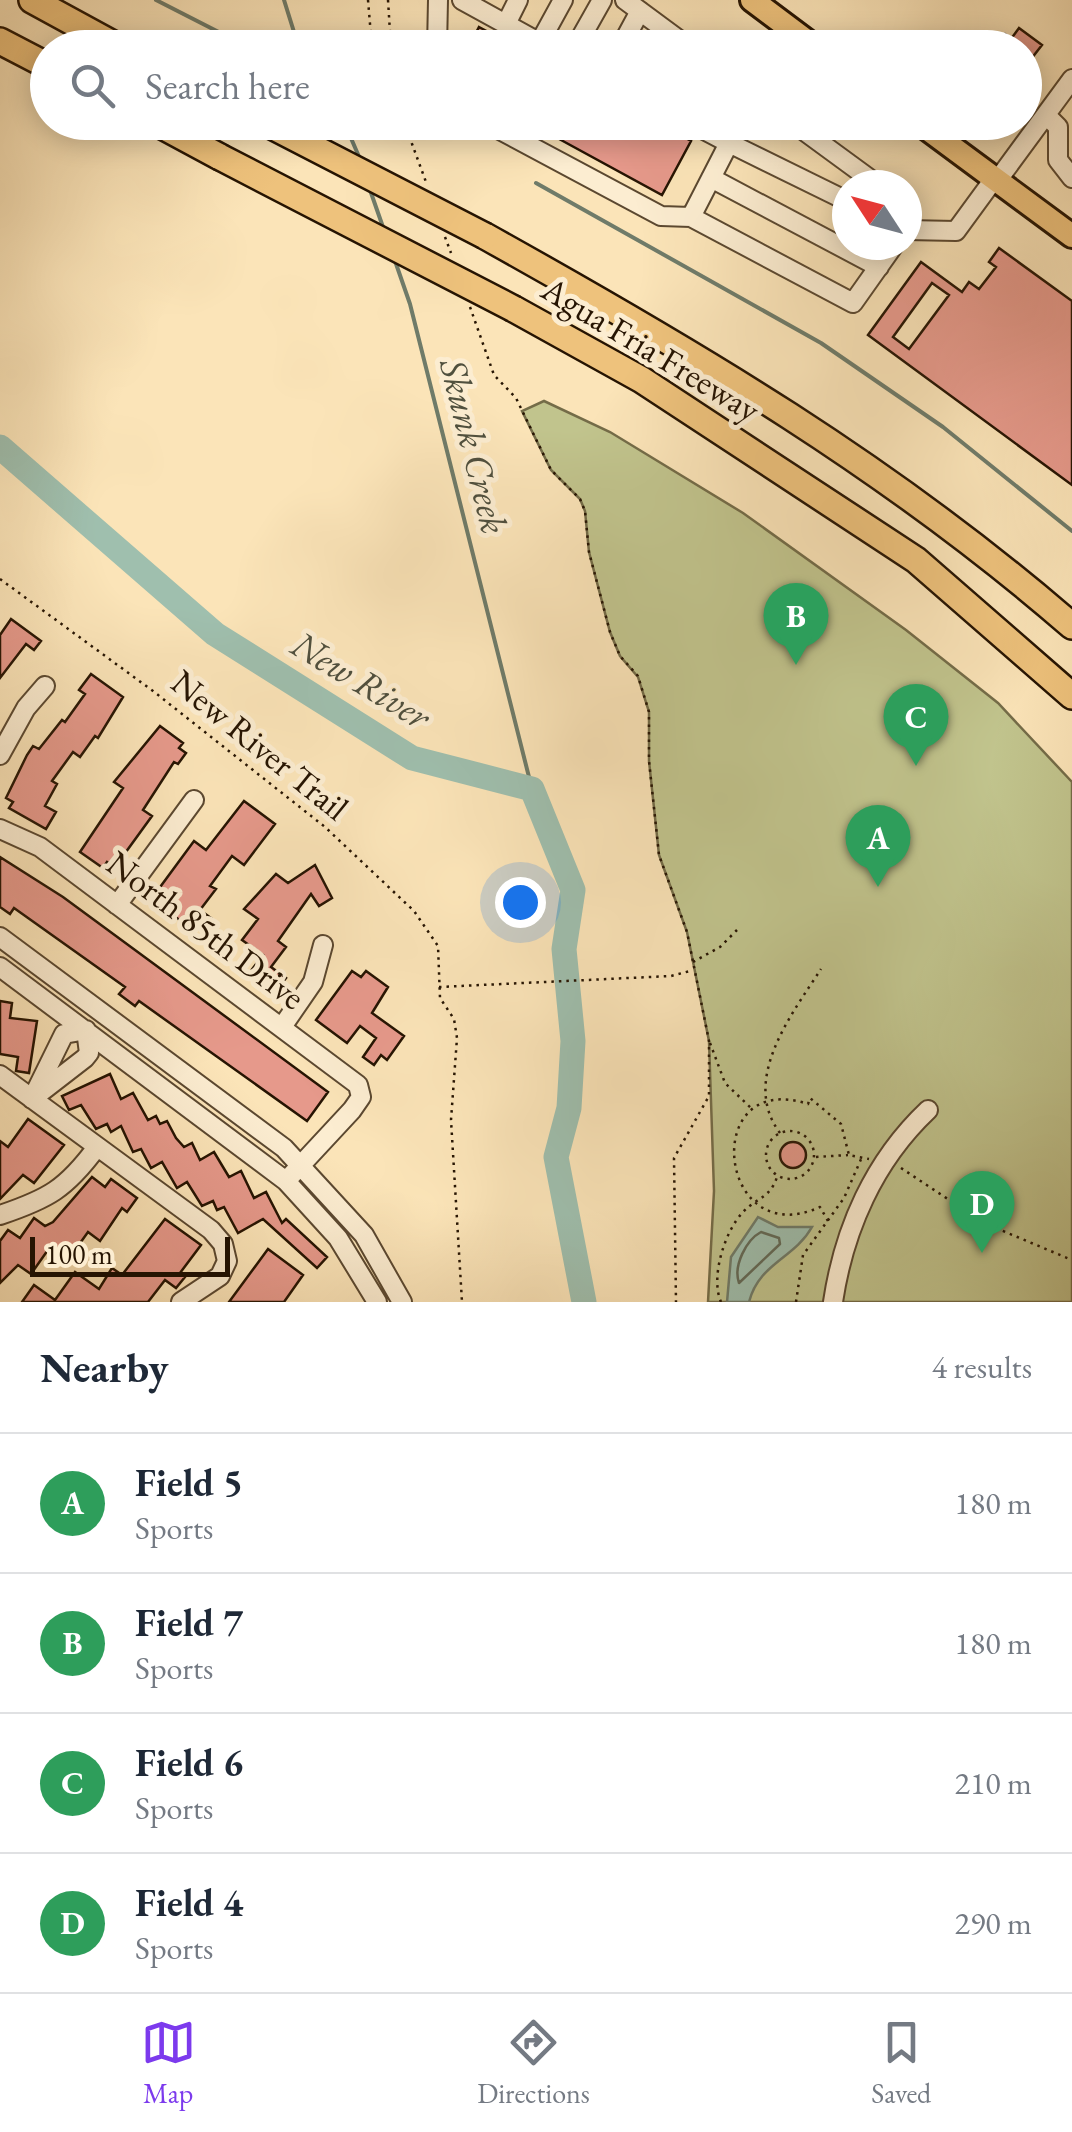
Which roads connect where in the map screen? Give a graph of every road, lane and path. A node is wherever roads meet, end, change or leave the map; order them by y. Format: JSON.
{"nodes":[{"id":1,"x":32,"y":0,"type":"edge"},
{"id":2,"x":368,"y":0,"type":"edge"},
{"id":3,"x":388,"y":0,"type":"edge"},
{"id":4,"x":438,"y":0,"type":"edge"},
{"id":5,"x":518,"y":0,"type":"edge"},
{"id":6,"x":562,"y":0,"type":"edge"},
{"id":7,"x":602,"y":0,"type":"edge"},
{"id":8,"x":752,"y":0,"type":"edge"},
{"id":9,"x":470,"y":2,"type":"edge"},
{"id":10,"x":632,"y":5,"type":"edge"},
{"id":11,"x":506,"y":24,"type":"junction"},
{"id":12,"x":87,"y":30,"type":"edge"},
{"id":13,"x":370,"y":30,"type":"edge"},
{"id":14,"x":389,"y":30,"type":"edge"},
{"id":15,"x":437,"y":30,"type":"edge"},
{"id":16,"x":517,"y":30,"type":"edge"},
{"id":17,"x":551,"y":30,"type":"edge"},
{"id":18,"x":585,"y":30,"type":"edge"},
{"id":19,"x":625,"y":30,"type":"edge"},
{"id":20,"x":657,"y":30,"type":"edge"},
{"id":21,"x":792,"y":30,"type":"edge"},
{"id":22,"x":0,"y":41,"type":"edge"},
{"id":23,"x":30,"y":57,"type":"edge"},
{"id":24,"x":1072,"y":78,"type":"edge"},
{"id":25,"x":1046,"y":115,"type":"junction"},
{"id":26,"x":1042,"y":120,"type":"edge"},
{"id":27,"x":188,"y":140,"type":"edge"},
{"id":28,"x":299,"y":140,"type":"edge"},
{"id":29,"x":410,"y":140,"type":"edge"},
{"id":30,"x":519,"y":140,"type":"edge"},
{"id":31,"x":722,"y":140,"type":"edge"},
{"id":32,"x":817,"y":140,"type":"edge"},
{"id":33,"x":942,"y":140,"type":"edge"},
{"id":34,"x":1027,"y":140,"type":"edge"},
{"id":35,"x":728,"y":143,"type":"junction"},
{"id":36,"x":417,"y":158,"type":"dead end"},
{"id":37,"x":858,"y":170,"type":"edge"},
{"id":38,"x":711,"y":178,"type":"junction"},
{"id":39,"x":1072,"y":178,"type":"edge"},
{"id":40,"x":996,"y":180,"type":"junction"},
{"id":41,"x":832,"y":194,"type":"edge"},
{"id":42,"x":691,"y":217,"type":"junction"},
{"id":43,"x":922,"y":230,"type":"edge"},
{"id":44,"x":1072,"y":236,"type":"edge"},
{"id":45,"x":884,"y":260,"type":"edge"},
{"id":46,"x":879,"y":267,"type":"junction"},
{"id":47,"x":474,"y":317,"type":"dead end"},
{"id":48,"x":0,"y":579,"type":"edge"},
{"id":49,"x":1072,"y":626,"type":"edge"},
{"id":50,"x":45,"y":686,"type":"dead end"},
{"id":51,"x":1072,"y":696,"type":"edge"},
{"id":52,"x":0,"y":756,"type":"edge"},
{"id":53,"x":194,"y":800,"type":"dead end"},
{"id":54,"x":0,"y":828,"type":"edge"},
{"id":55,"x":116,"y":905,"type":"junction"},
{"id":56,"x":737,"y":930,"type":"dead end"},
{"id":57,"x":0,"y":938,"type":"edge"},
{"id":58,"x":323,"y":945,"type":"dead end"},
{"id":59,"x":692,"y":962,"type":"junction"},
{"id":60,"x":0,"y":967,"type":"edge"},
{"id":61,"x":821,"y":969,"type":"dead end"},
{"id":62,"x":692,"y":971,"type":"junction"},
{"id":63,"x":438,"y":987,"type":"junction"},
{"id":64,"x":100,"y":1010,"type":"junction"},
{"id":65,"x":282,"y":1028,"type":"junction"},
{"id":66,"x":86,"y":1030,"type":"junction"},
{"id":67,"x":709,"y":1041,"type":"junction"},
{"id":68,"x":48,"y":1059,"type":"junction"},
{"id":69,"x":0,"y":1075,"type":"edge"},
{"id":70,"x":68,"y":1076,"type":"junction"},
{"id":71,"x":32,"y":1099,"type":"junction"},
{"id":72,"x":928,"y":1110,"type":"dead end"},
{"id":73,"x":754,"y":1111,"type":"dead end"},
{"id":74,"x":780,"y":1132,"type":"junction"},
{"id":75,"x":96,"y":1148,"type":"junction"},
{"id":76,"x":849,"y":1155,"type":"dead end"},
{"id":77,"x":814,"y":1157,"type":"junction"},
{"id":78,"x":862,"y":1158,"type":"dead end"},
{"id":79,"x":302,"y":1164,"type":"junction"},
{"id":80,"x":777,"y":1175,"type":"junction"},
{"id":81,"x":286,"y":1181,"type":"junction"},
{"id":82,"x":820,"y":1207,"type":"dead end"},
{"id":83,"x":0,"y":1215,"type":"edge"},
{"id":84,"x":828,"y":1220,"type":"junction"},
{"id":85,"x":182,"y":1302,"type":"edge"},
{"id":86,"x":377,"y":1302,"type":"edge"},
{"id":87,"x":402,"y":1302,"type":"edge"},
{"id":88,"x":462,"y":1302,"type":"edge"},
{"id":89,"x":676,"y":1302,"type":"edge"},
{"id":90,"x":721,"y":1302,"type":"edge"},
{"id":91,"x":796,"y":1302,"type":"edge"},
{"id":92,"x":832,"y":1302,"type":"edge"}],
"edges":[{"from":1,"to":12,"type":"highway"},
{"from":2,"to":13,"type":"path"},
{"from":3,"to":14,"type":"path"},
{"from":4,"to":15,"type":"street"},
{"from":5,"to":11,"type":"street"},
{"from":6,"to":17,"type":"street"},
{"from":7,"to":18,"type":"street"},
{"from":8,"to":21,"type":"main road"},
{"from":9,"to":11,"type":"street"},
{"from":10,"to":19,"type":"street"},
{"from":10,"to":20,"type":"street"},
{"from":11,"to":16,"type":"street"},
{"from":22,"to":23,"type":"highway"},
{"from":24,"to":25,"type":"street"},
{"from":25,"to":26,"type":"street"},
{"from":25,"to":39,"type":"street"},
{"from":27,"to":51,"type":"highway","name":"Agua Fria Freeway","bridge":true},
{"from":28,"to":49,"type":"highway","name":"Agua Fria Freeway","bridge":true},
{"from":29,"to":36,"type":"path"},
{"from":30,"to":42,"type":"street"},
{"from":31,"to":35,"type":"street"},
{"from":32,"to":37,"type":"street"},
{"from":33,"to":40,"type":"main road"},
{"from":34,"to":40,"type":"street"},
{"from":35,"to":38,"type":"street"},
{"from":35,"to":41,"type":"street"},
{"from":38,"to":42,"type":"street"},
{"from":38,"to":46,"type":"street"},
{"from":40,"to":43,"type":"street"},
{"from":40,"to":44,"type":"main road"},
{"from":42,"to":46,"type":"street"},
{"from":45,"to":46,"type":"street"},
{"from":47,"to":59,"type":"path"},
{"from":48,"to":63,"type":"path","name":"New River Trail"},
{"from":50,"to":52,"type":"street"},
{"from":53,"to":55,"type":"street"},
{"from":54,"to":55,"type":"street","name":"North 85th Drive"},
{"from":55,"to":65,"type":"street","name":"North 85th Drive"},
{"from":56,"to":59,"type":"path"},
{"from":57,"to":64,"type":"street"},
{"from":58,"to":65,"type":"street"},
{"from":59,"to":62,"type":"path"},
{"from":60,"to":66,"type":"street"},
{"from":61,"to":74,"type":"path"},
{"from":62,"to":63,"type":"path"},
{"from":62,"to":67,"type":"path"},
{"from":63,"to":88,"type":"path","name":"New River Trail"},
{"from":64,"to":66,"type":"street"},
{"from":64,"to":79,"type":"street"},
{"from":65,"to":79,"type":"street","name":"North 85th Drive"},
{"from":66,"to":68,"type":"street"},
{"from":66,"to":70,"type":"street"},
{"from":66,"to":81,"type":"street"},
{"from":67,"to":73,"type":"path"},
{"from":67,"to":89,"type":"path"},
{"from":68,"to":70,"type":"street"},
{"from":68,"to":71,"type":"street"},
{"from":69,"to":71,"type":"street"},
{"from":70,"to":71,"type":"street"},
{"from":71,"to":75,"type":"street"},
{"from":72,"to":92,"type":"street"},
{"from":74,"to":77,"type":"path"},
{"from":74,"to":80,"type":"path"},
{"from":75,"to":83,"type":"street"},
{"from":75,"to":85,"type":"street"},
{"from":76,"to":77,"type":"path"},
{"from":77,"to":80,"type":"path"},
{"from":78,"to":84,"type":"path"},
{"from":79,"to":81,"type":"street"},
{"from":79,"to":87,"type":"street"},
{"from":80,"to":90,"type":"path"},
{"from":81,"to":86,"type":"street"},
{"from":82,"to":84,"type":"path"},
{"from":84,"to":91,"type":"path"}]}
